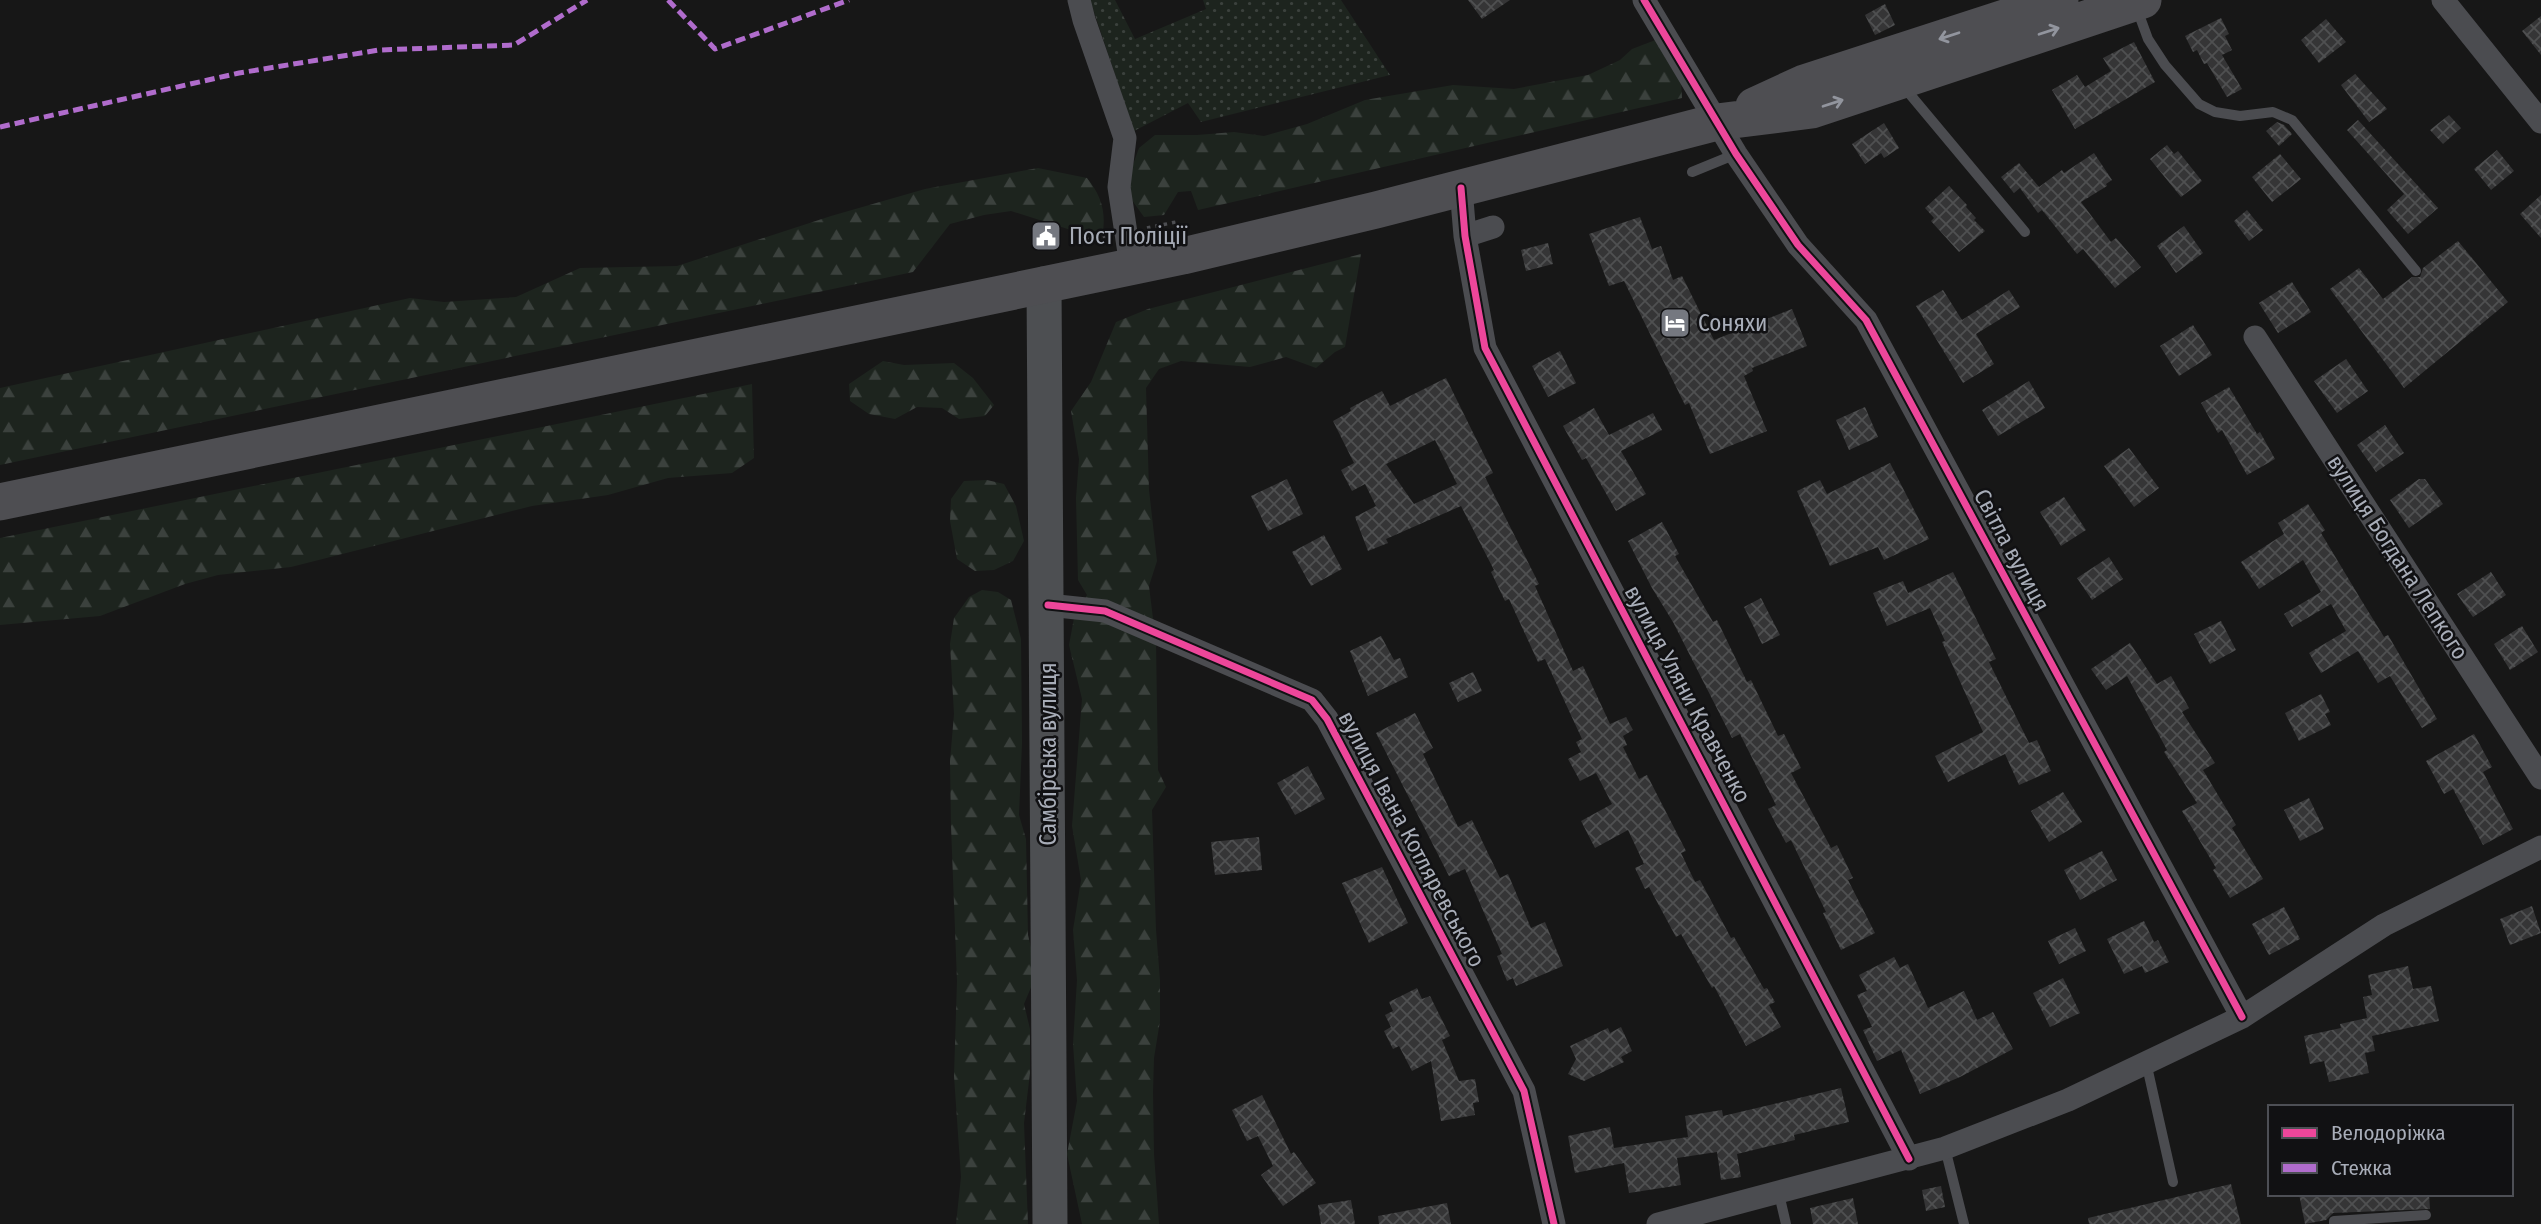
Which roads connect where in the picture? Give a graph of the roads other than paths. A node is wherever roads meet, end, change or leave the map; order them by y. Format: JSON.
{"nodes":[{"id":1,"x":1079,"y":0,"type":"edge"},
{"id":2,"x":1644,"y":0,"type":"edge"},
{"id":3,"x":2060,"y":0,"type":"edge"},
{"id":4,"x":2443,"y":0,"type":"edge"},
{"id":5,"x":2139,"y":1,"type":"edge"},
{"id":6,"x":1899,"y":81,"type":"junction"},
{"id":7,"x":1717,"y":122,"type":"junction"},
{"id":8,"x":2541,"y":122,"type":"edge"},
{"id":9,"x":1736,"y":154,"type":"junction"},
{"id":10,"x":1692,"y":172,"type":"dead end"},
{"id":11,"x":1461,"y":188,"type":"junction"},
{"id":12,"x":1493,"y":227,"type":"dead end"},
{"id":13,"x":2025,"y":232,"type":"dead end"},
{"id":14,"x":1465,"y":236,"type":"junction"},
{"id":15,"x":1131,"y":266,"type":"junction"},
{"id":16,"x":2416,"y":271,"type":"dead end"},
{"id":17,"x":1044,"y":284,"type":"junction"},
{"id":18,"x":2255,"y":337,"type":"dead end"},
{"id":19,"x":0,"y":502,"type":"edge"},
{"id":20,"x":1048,"y":605,"type":"junction"},
{"id":21,"x":2541,"y":778,"type":"edge"},
{"id":22,"x":2541,"y":847,"type":"edge"},
{"id":23,"x":2242,"y":1017,"type":"junction"},
{"id":24,"x":2146,"y":1062,"type":"junction"},
{"id":25,"x":1945,"y":1148,"type":"junction"},
{"id":26,"x":1909,"y":1159,"type":"junction"},
{"id":27,"x":2173,"y":1181,"type":"dead end"},
{"id":28,"x":1779,"y":1194,"type":"junction"},
{"id":29,"x":2426,"y":1215,"type":"dead end"},
{"id":30,"x":1050,"y":1224,"type":"edge"},
{"id":31,"x":1554,"y":1224,"type":"edge"},
{"id":32,"x":1658,"y":1224,"type":"edge"},
{"id":33,"x":1786,"y":1224,"type":"edge"},
{"id":34,"x":1964,"y":1224,"type":"edge"},
{"id":35,"x":2334,"y":1224,"type":"edge"}],
"edges":[{"from":1,"to":15,"type":"street"},
{"from":2,"to":7,"type":"street","name":"Світла вулиця"},
{"from":3,"to":7,"type":"highway","one_way":true},
{"from":4,"to":8,"type":"street"},
{"from":6,"to":5,"type":"highway","one_way":true},
{"from":5,"to":16,"type":"lane"},
{"from":7,"to":6,"type":"highway","one_way":true},
{"from":6,"to":13,"type":"lane"},
{"from":7,"to":9,"type":"street","name":"Світла вулиця"},
{"from":7,"to":11,"type":"highway"},
{"from":9,"to":10,"type":"lane"},
{"from":9,"to":23,"type":"street","name":"Світла вулиця"},
{"from":11,"to":14,"type":"street","name":"вулиця Уляни Кравченко"},
{"from":11,"to":15,"type":"highway"},
{"from":12,"to":14,"type":"street"},
{"from":14,"to":26,"type":"street","name":"вулиця Уляни Кравченко"},
{"from":15,"to":17,"type":"highway"},
{"from":17,"to":19,"type":"highway"},
{"from":17,"to":20,"type":"main road","name":"Самбірська вулиця"},
{"from":18,"to":21,"type":"street","name":"вулиця Богдана Лепкого"},
{"from":20,"to":30,"type":"main road","name":"Самбірська вулиця"},
{"from":20,"to":31,"type":"street","name":"вулиця Івана Котляревського"},
{"from":22,"to":23,"type":"street"},
{"from":23,"to":24,"type":"street"},
{"from":24,"to":25,"type":"street"},
{"from":24,"to":27,"type":"lane"},
{"from":25,"to":26,"type":"street"},
{"from":25,"to":34,"type":"lane"},
{"from":26,"to":28,"type":"street"},
{"from":28,"to":32,"type":"street"},
{"from":28,"to":33,"type":"lane"},
{"from":29,"to":35,"type":"lane"}]}
